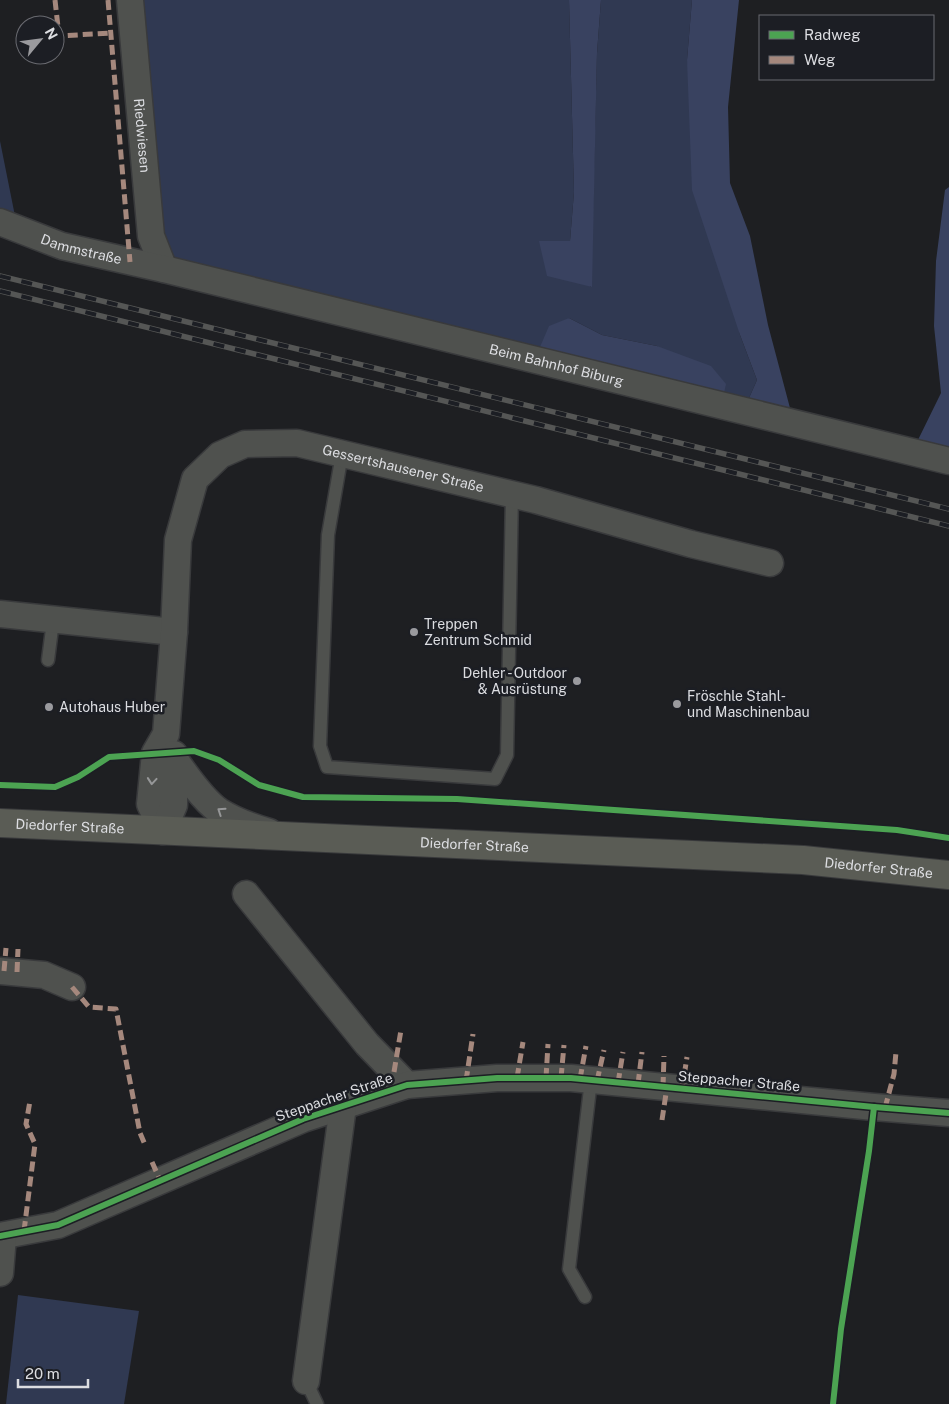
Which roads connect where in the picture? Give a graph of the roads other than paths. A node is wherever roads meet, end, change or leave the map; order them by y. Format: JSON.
{"nodes":[{"id":1,"x":130,"y":0,"type":"edge"},
{"id":2,"x":0,"y":222,"type":"edge"},
{"id":3,"x":164,"y":269,"type":"junction"},
{"id":4,"x":342,"y":454,"type":"junction"},
{"id":5,"x":949,"y":461,"type":"edge"},
{"id":6,"x":512,"y":494,"type":"junction"},
{"id":7,"x":770,"y":563,"type":"dead end"},
{"id":8,"x":0,"y":614,"type":"edge"},
{"id":9,"x":53,"y":621,"type":"junction"},
{"id":10,"x":174,"y":632,"type":"junction"},
{"id":11,"x":48,"y":660,"type":"dead end"},
{"id":12,"x":170,"y":746,"type":"junction"},
{"id":13,"x":0,"y":823,"type":"edge"},
{"id":14,"x":163,"y":831,"type":"junction"},
{"id":15,"x":282,"y":836,"type":"junction"},
{"id":16,"x":949,"y":875,"type":"edge"},
{"id":17,"x":246,"y":894,"type":"dead end"},
{"id":18,"x":0,"y":971,"type":"edge"},
{"id":19,"x":72,"y":987,"type":"dead end"},
{"id":20,"x":591,"y":1080,"type":"junction"},
{"id":21,"x":407,"y":1085,"type":"junction"},
{"id":22,"x":343,"y":1106,"type":"junction"},
{"id":23,"x":949,"y":1112,"type":"edge"},
{"id":24,"x":1,"y":1236,"type":"edge"},
{"id":25,"x":0,"y":1273,"type":"edge"},
{"id":26,"x":586,"y":1297,"type":"dead end"},
{"id":27,"x":306,"y":1381,"type":"joint"},
{"id":28,"x":318,"y":1404,"type":"edge"}],
"edges":[{"from":1,"to":3,"type":"street","name":"Riedwiesen"},
{"from":2,"to":3,"type":"street","name":"Dammstraße"},
{"from":3,"to":5,"type":"street","name":"Beim Bahnhof Biburg"},
{"from":4,"to":6,"type":"street","name":"Gessertshausener Straße"},
{"from":4,"to":6,"type":"lane"},
{"from":4,"to":10,"type":"street","name":"Gessertshausener Straße"},
{"from":6,"to":7,"type":"street","name":"Gessertshausener Straße"},
{"from":8,"to":9,"type":"street"},
{"from":9,"to":10,"type":"street"},
{"from":9,"to":11,"type":"lane"},
{"from":10,"to":12,"type":"street","name":"Gessertshausener Straße"},
{"from":12,"to":14,"type":"street","name":"Gessertshausener Straße"},
{"from":15,"to":12,"type":"street","one_way":true},
{"from":13,"to":14,"type":"main road","name":"Diedorfer Straße"},
{"from":14,"to":15,"type":"main road","name":"Diedorfer Straße"},
{"from":15,"to":16,"type":"main road","name":"Diedorfer Straße"},
{"from":17,"to":21,"type":"street","name":"Steppacher Straße"},
{"from":18,"to":19,"type":"street"},
{"from":20,"to":21,"type":"street","name":"Steppacher Straße"},
{"from":20,"to":23,"type":"street","name":"Steppacher Straße"},
{"from":20,"to":26,"type":"lane"},
{"from":21,"to":22,"type":"street","name":"Steppacher Straße"},
{"from":22,"to":24,"type":"street","name":"Steppacher Straße"},
{"from":22,"to":27,"type":"street","name":"Steppacher Straße"},
{"from":24,"to":25,"type":"street"},
{"from":27,"to":28,"type":"lane"}]}
